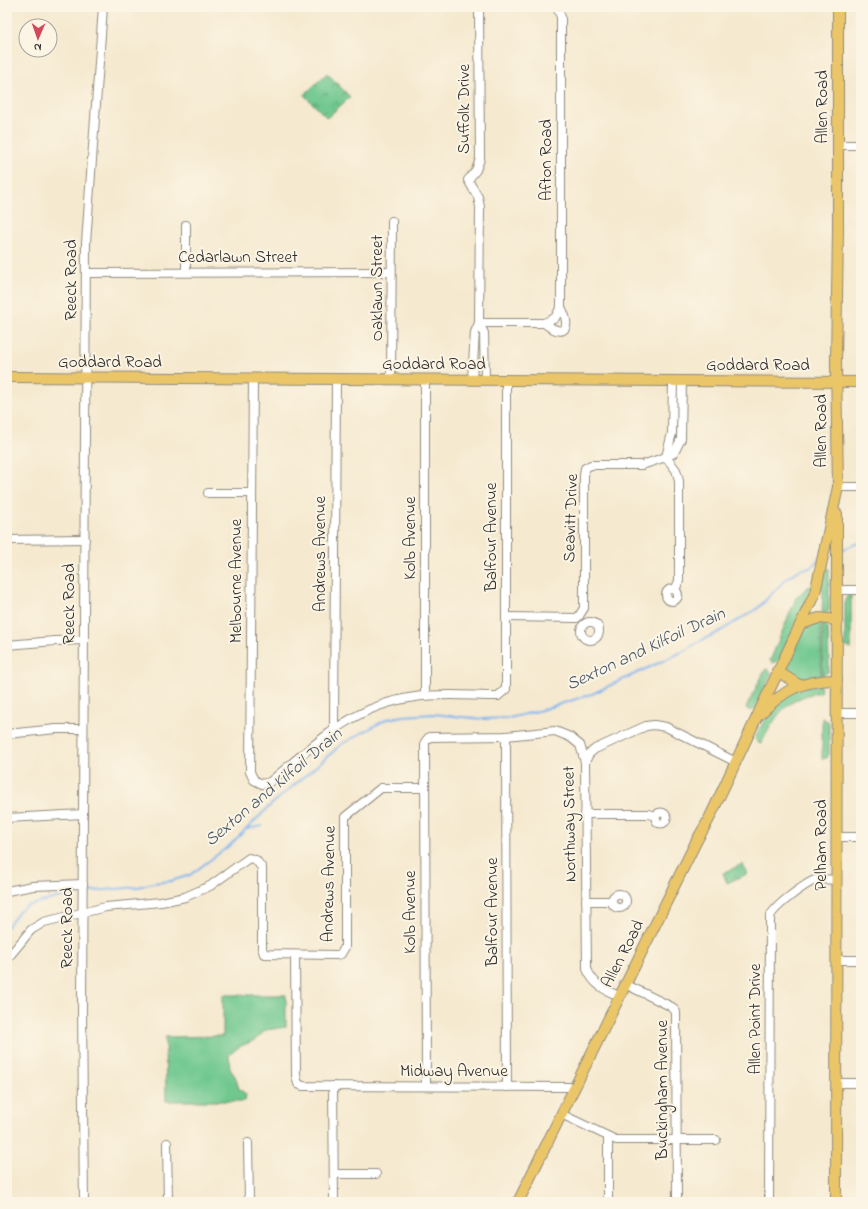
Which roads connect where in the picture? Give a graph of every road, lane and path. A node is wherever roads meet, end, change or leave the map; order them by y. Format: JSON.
{"nodes":[{"id":1,"x":103,"y":7,"type":"edge"},
{"id":2,"x":479,"y":7,"type":"edge"},
{"id":3,"x":838,"y":7,"type":"edge"},
{"id":4,"x":560,"y":9,"type":"edge"},
{"id":5,"x":838,"y":145,"type":"junction"},
{"id":6,"x":861,"y":145,"type":"edge"},
{"id":7,"x":392,"y":221,"type":"dead end"},
{"id":8,"x":186,"y":225,"type":"dead end"},
{"id":9,"x":186,"y":272,"type":"junction"},
{"id":10,"x":391,"y":272,"type":"junction"},
{"id":11,"x":86,"y":273,"type":"junction"},
{"id":12,"x":561,"y":307,"type":"junction"},
{"id":13,"x":479,"y":323,"type":"junction"},
{"id":14,"x":544,"y":323,"type":"junction"},
{"id":15,"x":7,"y":377,"type":"edge"},
{"id":16,"x":86,"y":378,"type":"junction"},
{"id":17,"x":253,"y":379,"type":"junction"},
{"id":18,"x":336,"y":379,"type":"junction"},
{"id":19,"x":391,"y":379,"type":"junction"},
{"id":20,"x":425,"y":380,"type":"junction"},
{"id":21,"x":472,"y":380,"type":"junction"},
{"id":22,"x":485,"y":380,"type":"junction"},
{"id":23,"x":506,"y":380,"type":"junction"},
{"id":24,"x":677,"y":381,"type":"junction"},
{"id":25,"x":837,"y":382,"type":"junction"},
{"id":26,"x":861,"y":382,"type":"edge"},
{"id":27,"x":666,"y":457,"type":"junction"},
{"id":28,"x":838,"y":487,"type":"junction"},
{"id":29,"x":861,"y":487,"type":"edge"},
{"id":30,"x":208,"y":493,"type":"dead end"},
{"id":31,"x":252,"y":493,"type":"junction"},
{"id":32,"x":85,"y":539,"type":"junction"},
{"id":33,"x":7,"y":540,"type":"edge"},
{"id":34,"x":675,"y":590,"type":"dead end"},
{"id":35,"x":837,"y":590,"type":"junction"},
{"id":36,"x":861,"y":590,"type":"edge"},
{"id":37,"x":579,"y":616,"type":"junction"},
{"id":38,"x":506,"y":617,"type":"junction"},
{"id":39,"x":837,"y":620,"type":"junction"},
{"id":40,"x":585,"y":624,"type":"dead end"},
{"id":41,"x":801,"y":624,"type":"junction"},
{"id":42,"x":84,"y":640,"type":"junction"},
{"id":43,"x":7,"y":645,"type":"edge"},
{"id":44,"x":778,"y":671,"type":"junction"},
{"id":45,"x":837,"y":680,"type":"junction"},
{"id":46,"x":799,"y":685,"type":"junction"},
{"id":47,"x":425,"y":696,"type":"junction"},
{"id":48,"x":837,"y":713,"type":"junction"},
{"id":49,"x":861,"y":713,"type":"edge"},
{"id":50,"x":755,"y":720,"type":"junction"},
{"id":51,"x":334,"y":728,"type":"junction"},
{"id":52,"x":83,"y":729,"type":"junction"},
{"id":53,"x":7,"y":734,"type":"edge"},
{"id":54,"x":506,"y":736,"type":"junction"},
{"id":55,"x":428,"y":739,"type":"joint"},
{"id":56,"x":585,"y":762,"type":"junction"},
{"id":57,"x":736,"y":762,"type":"junction"},
{"id":58,"x":425,"y":788,"type":"junction"},
{"id":59,"x":83,"y":814,"type":"junction"},
{"id":60,"x":585,"y":814,"type":"junction"},
{"id":61,"x":656,"y":816,"type":"dead end"},
{"id":62,"x":7,"y":818,"type":"edge"},
{"id":63,"x":837,"y":837,"type":"junction"},
{"id":64,"x":861,"y":837,"type":"edge"},
{"id":65,"x":837,"y":880,"type":"junction"},
{"id":66,"x":82,"y":885,"type":"junction"},
{"id":67,"x":7,"y":891,"type":"edge"},
{"id":68,"x":586,"y":901,"type":"junction"},
{"id":69,"x":612,"y":902,"type":"dead end"},
{"id":70,"x":83,"y":912,"type":"junction"},
{"id":71,"x":295,"y":956,"type":"junction"},
{"id":72,"x":7,"y":959,"type":"edge"},
{"id":73,"x":837,"y":960,"type":"junction"},
{"id":74,"x":861,"y":960,"type":"edge"},
{"id":75,"x":625,"y":984,"type":"junction"},
{"id":76,"x":619,"y":996,"type":"junction"},
{"id":77,"x":837,"y":1083,"type":"junction"},
{"id":78,"x":861,"y":1083,"type":"edge"},
{"id":79,"x":333,"y":1086,"type":"junction"},
{"id":80,"x":426,"y":1086,"type":"junction"},
{"id":81,"x":507,"y":1087,"type":"junction"},
{"id":82,"x":575,"y":1087,"type":"junction"},
{"id":83,"x":561,"y":1114,"type":"junction"},
{"id":84,"x":608,"y":1137,"type":"junction"},
{"id":85,"x":677,"y":1140,"type":"junction"},
{"id":86,"x":716,"y":1140,"type":"dead end"},
{"id":87,"x":167,"y":1143,"type":"dead end"},
{"id":88,"x":248,"y":1143,"type":"dead end"},
{"id":89,"x":334,"y":1174,"type":"junction"},
{"id":90,"x":376,"y":1174,"type":"dead end"},
{"id":91,"x":84,"y":1202,"type":"edge"},
{"id":92,"x":168,"y":1202,"type":"edge"},
{"id":93,"x":249,"y":1202,"type":"edge"},
{"id":94,"x":334,"y":1202,"type":"edge"},
{"id":95,"x":518,"y":1202,"type":"edge"},
{"id":96,"x":608,"y":1202,"type":"edge"},
{"id":97,"x":678,"y":1202,"type":"edge"},
{"id":98,"x":769,"y":1202,"type":"edge"},
{"id":99,"x":836,"y":1202,"type":"edge"}],
"edges":[{"from":1,"to":11,"type":"street","name":"Reeck Road"},
{"from":2,"to":13,"type":"street","name":"Suffolk Drive"},
{"from":3,"to":5,"type":"main road","name":"Allen Road"},
{"from":4,"to":12,"type":"street","name":"Afton Road"},
{"from":5,"to":6,"type":"street"},
{"from":5,"to":25,"type":"main road","name":"Allen Road"},
{"from":7,"to":10,"type":"street","name":"Oaklawn Street"},
{"from":8,"to":9,"type":"street"},
{"from":9,"to":10,"type":"street","name":"Cedarlawn Street"},
{"from":9,"to":11,"type":"street","name":"Cedarlawn Street"},
{"from":10,"to":19,"type":"street","name":"Oaklawn Street"},
{"from":11,"to":16,"type":"street","name":"Reeck Road"},
{"from":12,"to":14,"type":"street","name":"Afton Road"},
{"from":12,"to":14,"type":"street","name":"Afton Road"},
{"from":13,"to":14,"type":"street"},
{"from":13,"to":21,"type":"street","name":"Suffolk Drive"},
{"from":13,"to":22,"type":"street","name":"Suffolk Drive"},
{"from":15,"to":16,"type":"main road","name":"Goddard Road"},
{"from":16,"to":17,"type":"main road","name":"Goddard Road"},
{"from":16,"to":32,"type":"street","name":"Reeck Road"},
{"from":17,"to":18,"type":"main road","name":"Goddard Road"},
{"from":17,"to":31,"type":"street","name":"Melbourne Avenue"},
{"from":18,"to":19,"type":"main road","name":"Goddard Road"},
{"from":18,"to":51,"type":"street","name":"Andrews Avenue"},
{"from":19,"to":20,"type":"main road","name":"Goddard Road"},
{"from":20,"to":21,"type":"main road","name":"Goddard Road"},
{"from":20,"to":47,"type":"street","name":"Kolb Avenue"},
{"from":21,"to":22,"type":"main road","name":"Goddard Road"},
{"from":22,"to":23,"type":"main road","name":"Goddard Road"},
{"from":23,"to":24,"type":"main road","name":"Goddard Road"},
{"from":23,"to":38,"type":"street","name":"Balfour Avenue"},
{"from":24,"to":25,"type":"main road","name":"Goddard Road"},
{"from":24,"to":27,"type":"street"},
{"from":25,"to":26,"type":"main road","name":"Goddard Road"},
{"from":25,"to":28,"type":"main road","name":"Allen Road"},
{"from":27,"to":34,"type":"street"},
{"from":27,"to":37,"type":"street","name":"Seavitt Drive"},
{"from":28,"to":29,"type":"street"},
{"from":28,"to":35,"type":"main road","name":"Pelham Road"},
{"from":28,"to":41,"type":"main road","name":"Allen Road"},
{"from":30,"to":31,"type":"street"},
{"from":31,"to":51,"type":"street","name":"Melbourne Avenue"},
{"from":32,"to":33,"type":"street"},
{"from":32,"to":42,"type":"street","name":"Reeck Road"},
{"from":35,"to":36,"type":"street"},
{"from":35,"to":39,"type":"main road","name":"Pelham Road"},
{"from":37,"to":38,"type":"street"},
{"from":37,"to":40,"type":"street"},
{"from":38,"to":47,"type":"street","name":"Balfour Avenue"},
{"from":39,"to":41,"type":"main road"},
{"from":39,"to":45,"type":"main road","name":"Pelham Road"},
{"from":41,"to":44,"type":"main road","name":"Allen Road"},
{"from":42,"to":43,"type":"street"},
{"from":42,"to":52,"type":"street","name":"Reeck Road"},
{"from":44,"to":46,"type":"main road"},
{"from":44,"to":50,"type":"main road","name":"Allen Road"},
{"from":45,"to":46,"type":"main road","name":"Allen Road"},
{"from":45,"to":48,"type":"main road","name":"Pelham Road"},
{"from":46,"to":50,"type":"main road","name":"Allen Road"},
{"from":47,"to":51,"type":"street"},
{"from":48,"to":49,"type":"street"},
{"from":48,"to":63,"type":"main road","name":"Pelham Road"},
{"from":50,"to":57,"type":"main road","name":"Allen Road"},
{"from":52,"to":53,"type":"street"},
{"from":52,"to":59,"type":"street","name":"Reeck Road"},
{"from":54,"to":55,"type":"street","name":"Northway Street"},
{"from":54,"to":56,"type":"street","name":"Northway Street"},
{"from":54,"to":81,"type":"street","name":"Balfour Avenue"},
{"from":55,"to":58,"type":"street","name":"Kolb Avenue"},
{"from":56,"to":57,"type":"street"},
{"from":56,"to":60,"type":"street","name":"Northway Street"},
{"from":57,"to":75,"type":"main road","name":"Allen Road"},
{"from":58,"to":71,"type":"street","name":"Andrews Avenue"},
{"from":58,"to":80,"type":"street","name":"Kolb Avenue"},
{"from":59,"to":62,"type":"street"},
{"from":59,"to":66,"type":"street","name":"Reeck Road"},
{"from":60,"to":61,"type":"street"},
{"from":60,"to":68,"type":"street","name":"Northway Street"},
{"from":63,"to":64,"type":"street"},
{"from":63,"to":65,"type":"main road","name":"Pelham Road"},
{"from":65,"to":73,"type":"main road","name":"Pelham Road"},
{"from":65,"to":98,"type":"street","name":"Allen Point Drive"},
{"from":66,"to":67,"type":"street"},
{"from":66,"to":70,"type":"street","name":"Reeck Road"},
{"from":68,"to":69,"type":"street"},
{"from":68,"to":76,"type":"street","name":"Northway Street"},
{"from":70,"to":71,"type":"street"},
{"from":70,"to":72,"type":"street"},
{"from":70,"to":91,"type":"street","name":"Reeck Road"},
{"from":71,"to":79,"type":"street"},
{"from":73,"to":74,"type":"street"},
{"from":73,"to":77,"type":"main road","name":"Pelham Road"},
{"from":75,"to":76,"type":"main road","name":"Allen Road"},
{"from":75,"to":85,"type":"street","name":"Buckingham Avenue"},
{"from":76,"to":82,"type":"main road","name":"Allen Road"},
{"from":77,"to":78,"type":"street"},
{"from":77,"to":99,"type":"main road","name":"Pelham Road"},
{"from":79,"to":80,"type":"street","name":"Midway Avenue"},
{"from":79,"to":89,"type":"street"},
{"from":80,"to":81,"type":"street","name":"Midway Avenue"},
{"from":81,"to":82,"type":"street","name":"Midway Avenue"},
{"from":82,"to":83,"type":"main road","name":"Allen Road"},
{"from":83,"to":84,"type":"street"},
{"from":83,"to":95,"type":"main road","name":"Allen Road"},
{"from":84,"to":85,"type":"street"},
{"from":84,"to":96,"type":"street"},
{"from":85,"to":86,"type":"street"},
{"from":85,"to":97,"type":"street","name":"Buckingham Avenue"},
{"from":87,"to":92,"type":"street"},
{"from":88,"to":93,"type":"street"},
{"from":89,"to":90,"type":"street"},
{"from":89,"to":94,"type":"street"}]}
